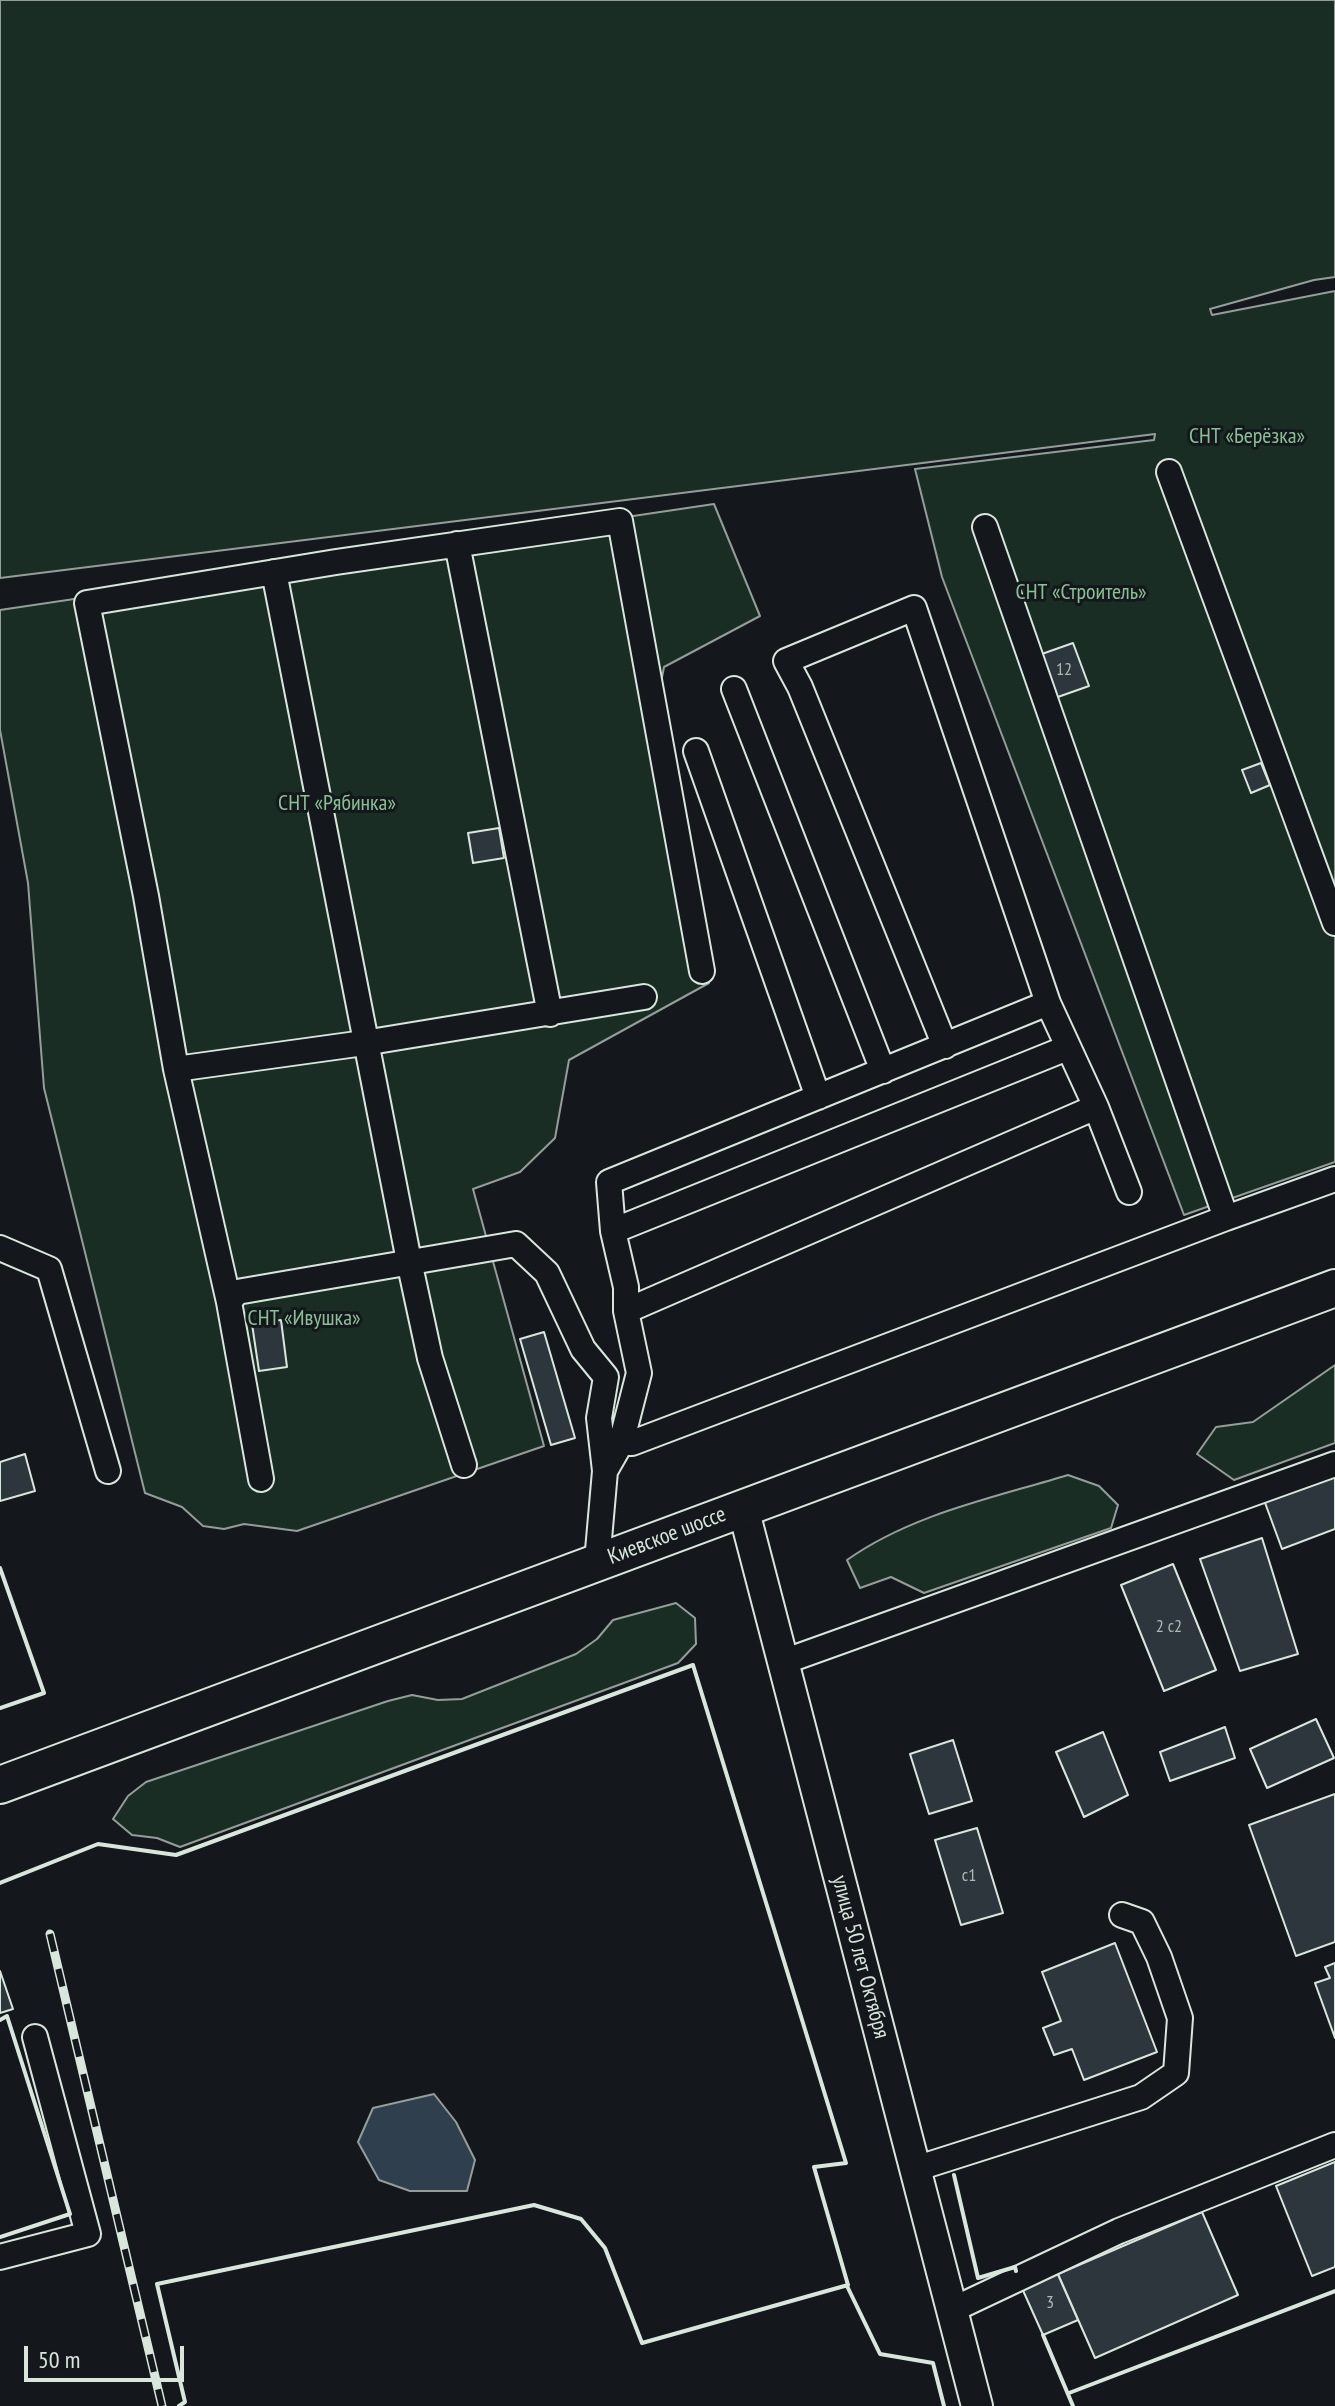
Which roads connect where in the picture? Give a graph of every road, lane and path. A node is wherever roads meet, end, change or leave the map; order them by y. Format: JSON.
{"nodes":[{"id":1,"x":1169,"y":472,"type":"dead end"},
{"id":2,"x":985,"y":527,"type":"dead end"},
{"id":3,"x":457,"y":544,"type":"junction"},
{"id":4,"x":274,"y":572,"type":"junction"},
{"id":5,"x":734,"y":689,"type":"dead end"},
{"id":6,"x":696,"y":751,"type":"dead end"},
{"id":7,"x":1335,"y":923,"type":"edge"},
{"id":8,"x":702,"y":971,"type":"dead end"},
{"id":9,"x":644,"y":997,"type":"dead end"},
{"id":10,"x":1048,"y":1003,"type":"junction"},
{"id":11,"x":550,"y":1014,"type":"junction"},
{"id":12,"x":364,"y":1043,"type":"junction"},
{"id":13,"x":945,"y":1046,"type":"junction"},
{"id":14,"x":1067,"y":1048,"type":"junction"},
{"id":15,"x":176,"y":1069,"type":"junction"},
{"id":16,"x":883,"y":1071,"type":"junction"},
{"id":17,"x":818,"y":1097,"type":"junction"},
{"id":18,"x":1096,"y":1107,"type":"junction"},
{"id":19,"x":1335,"y":1179,"type":"edge"},
{"id":20,"x":1129,"y":1192,"type":"dead end"},
{"id":21,"x":1226,"y":1218,"type":"junction"},
{"id":22,"x":613,"y":1231,"type":"junction"},
{"id":23,"x":0,"y":1248,"type":"edge"},
{"id":24,"x":409,"y":1261,"type":"junction"},
{"id":25,"x":1335,"y":1288,"type":"edge"},
{"id":26,"x":229,"y":1302,"type":"junction"},
{"id":27,"x":626,"y":1311,"type":"junction"},
{"id":28,"x":621,"y":1443,"type":"junction"},
{"id":29,"x":1335,"y":1464,"type":"edge"},
{"id":30,"x":464,"y":1465,"type":"dead end"},
{"id":31,"x":108,"y":1471,"type":"dead end"},
{"id":32,"x":605,"y":1471,"type":"junction"},
{"id":33,"x":261,"y":1479,"type":"dead end"},
{"id":34,"x":743,"y":1508,"type":"junction"},
{"id":35,"x":597,"y":1562,"type":"junction"},
{"id":36,"x":783,"y":1662,"type":"junction"},
{"id":37,"x":0,"y":1785,"type":"edge"},
{"id":38,"x":1122,"y":1915,"type":"dead end"},
{"id":39,"x":35,"y":2037,"type":"dead end"},
{"id":40,"x":1335,"y":2145,"type":"edge"},
{"id":41,"x":915,"y":2169,"type":"junction"},
{"id":42,"x":0,"y":2257,"type":"edge"},
{"id":43,"x":952,"y":2310,"type":"junction"},
{"id":44,"x":977,"y":2406,"type":"edge"}],
"edges":[{"from":1,"to":7,"type":"lane"},
{"from":2,"to":21,"type":"lane"},
{"from":3,"to":4,"type":"lane"},
{"from":3,"to":8,"type":"lane"},
{"from":3,"to":11,"type":"lane"},
{"from":4,"to":12,"type":"lane"},
{"from":4,"to":15,"type":"lane"},
{"from":5,"to":16,"type":"lane"},
{"from":6,"to":17,"type":"lane"},
{"from":9,"to":11,"type":"lane"},
{"from":10,"to":13,"type":"lane"},
{"from":10,"to":13,"type":"lane"},
{"from":10,"to":14,"type":"lane"},
{"from":11,"to":12,"type":"lane"},
{"from":12,"to":15,"type":"lane"},
{"from":12,"to":24,"type":"lane"},
{"from":13,"to":16,"type":"lane"},
{"from":14,"to":18,"type":"lane"},
{"from":14,"to":22,"type":"lane"},
{"from":15,"to":26,"type":"lane"},
{"from":16,"to":17,"type":"lane"},
{"from":17,"to":22,"type":"lane"},
{"from":18,"to":20,"type":"lane"},
{"from":18,"to":27,"type":"lane"},
{"from":19,"to":21,"type":"lane"},
{"from":21,"to":28,"type":"lane"},
{"from":22,"to":27,"type":"lane"},
{"from":23,"to":31,"type":"lane"},
{"from":24,"to":26,"type":"lane"},
{"from":24,"to":30,"type":"lane"},
{"from":24,"to":32,"type":"lane"},
{"from":25,"to":34,"type":"highway","name":"Киевское шоссе"},
{"from":26,"to":33,"type":"lane"},
{"from":27,"to":28,"type":"lane"},
{"from":28,"to":32,"type":"lane"},
{"from":29,"to":36,"type":"lane"},
{"from":32,"to":35,"type":"lane"},
{"from":34,"to":35,"type":"highway","name":"Киевское шоссе"},
{"from":34,"to":36,"type":"main road","name":"улица 50 лет Октября"},
{"from":35,"to":37,"type":"highway","name":"Киевское шоссе"},
{"from":36,"to":41,"type":"main road","name":"улица 50 лет Октября"},
{"from":38,"to":41,"type":"lane"},
{"from":39,"to":42,"type":"lane"},
{"from":40,"to":43,"type":"lane"},
{"from":41,"to":43,"type":"main road","name":"улица 50 лет Октября"},
{"from":43,"to":44,"type":"main road","name":"улица 50 лет Октября"}]}
